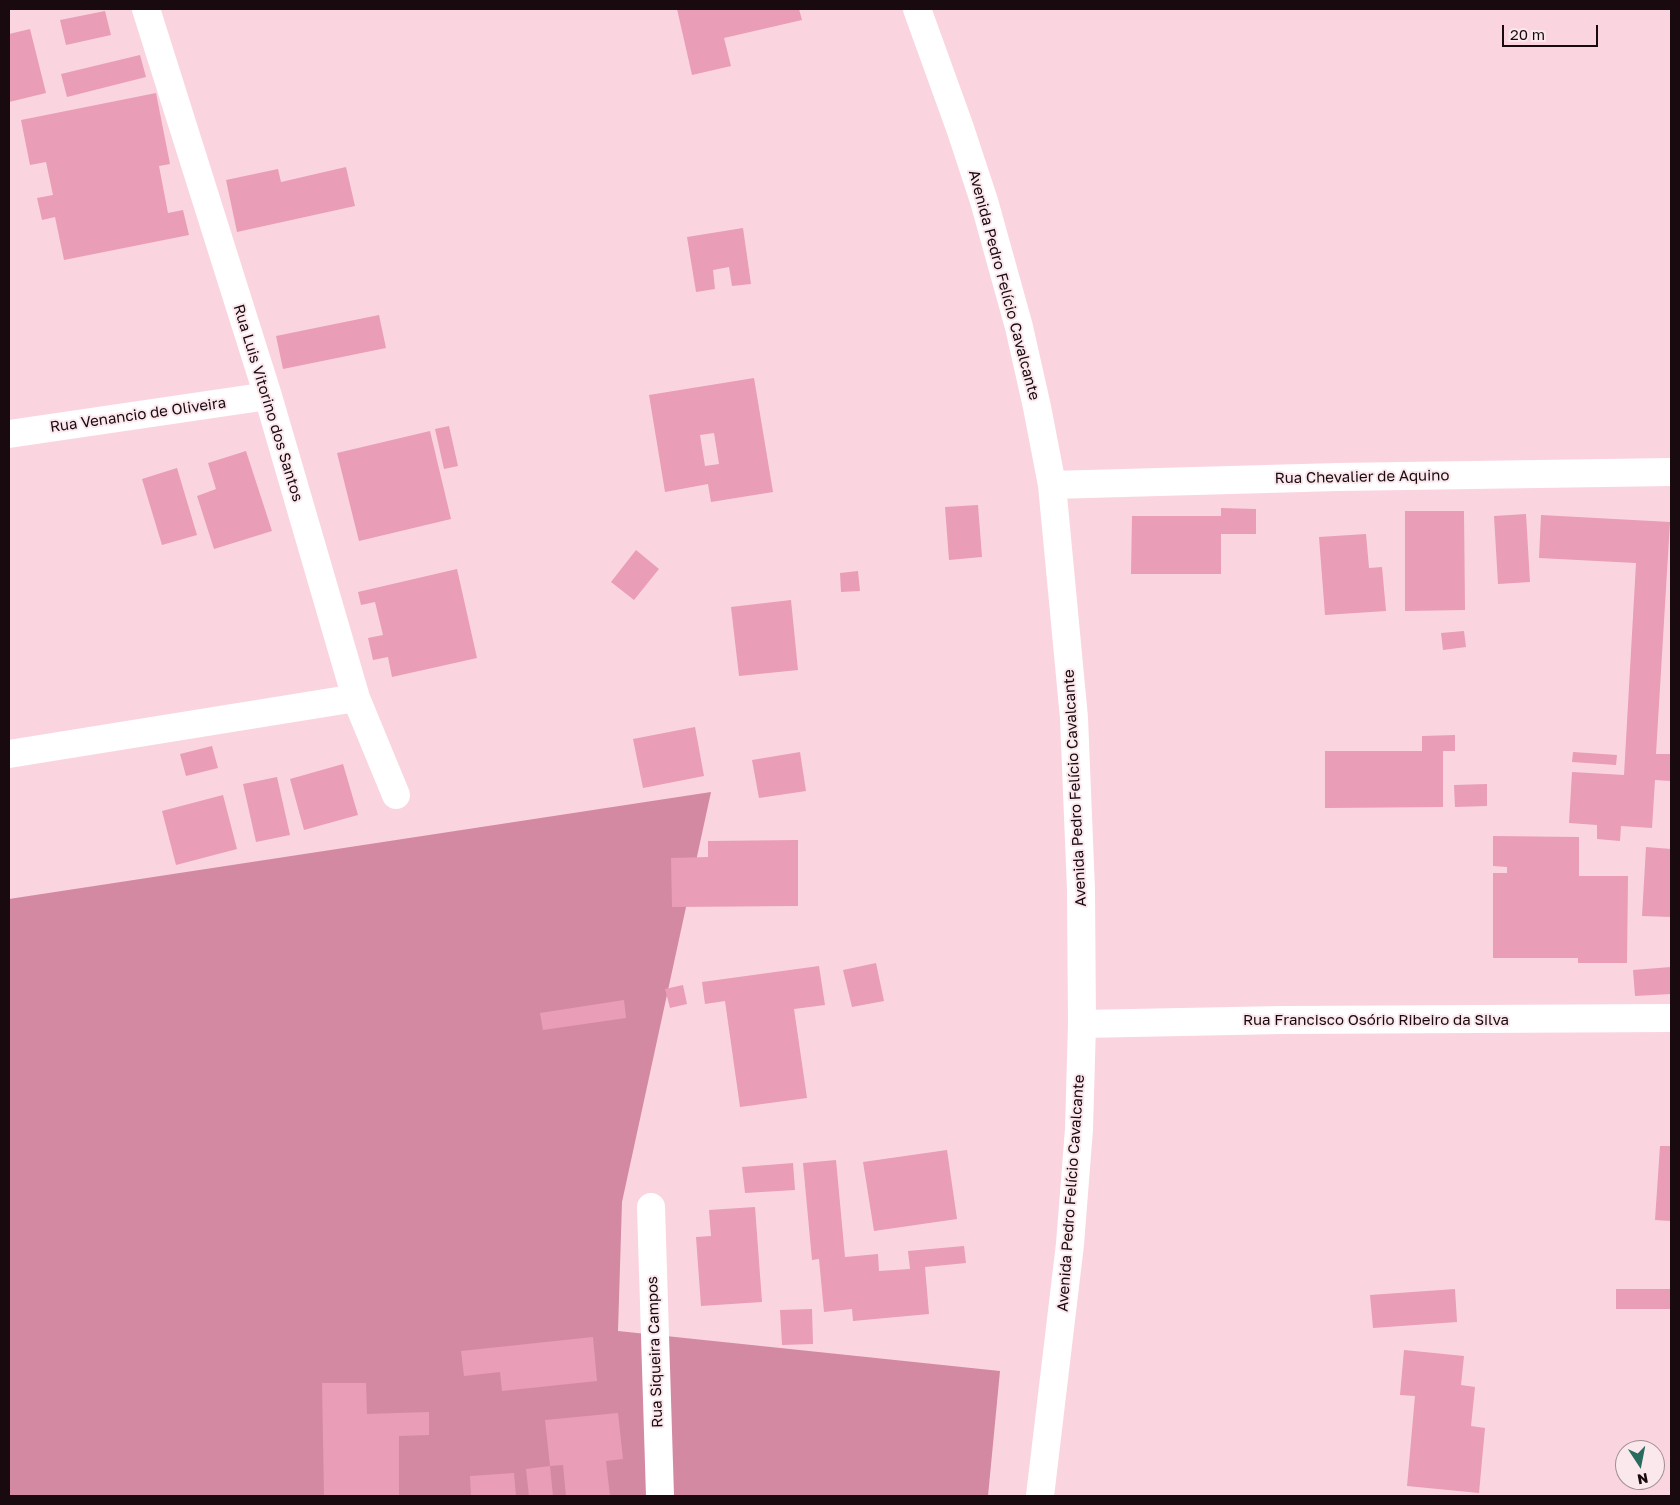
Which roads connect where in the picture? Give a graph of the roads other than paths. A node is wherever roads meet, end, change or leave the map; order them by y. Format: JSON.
{"nodes":[{"id":1,"x":146,"y":9,"type":"edge"},
{"id":2,"x":917,"y":9,"type":"edge"},
{"id":3,"x":268,"y":396,"type":"junction"},
{"id":4,"x":9,"y":434,"type":"edge"},
{"id":5,"x":1671,"y":472,"type":"edge"},
{"id":6,"x":1052,"y":485,"type":"junction"},
{"id":7,"x":356,"y":698,"type":"junction"},
{"id":8,"x":9,"y":754,"type":"edge"},
{"id":9,"x":396,"y":795,"type":"dead end"},
{"id":10,"x":1671,"y":1018,"type":"edge"},
{"id":11,"x":1082,"y":1024,"type":"junction"},
{"id":12,"x":651,"y":1207,"type":"dead end"},
{"id":13,"x":660,"y":1496,"type":"edge"},
{"id":14,"x":1040,"y":1496,"type":"edge"}],
"edges":[{"from":1,"to":3,"type":"street","name":"Rua Luis Vitorino dos Santos"},
{"from":2,"to":6,"type":"street","name":"Avenida Pedro Felício Cavalcante"},
{"from":3,"to":4,"type":"street","name":"Rua Venancio de Oliveira"},
{"from":3,"to":7,"type":"street","name":"Rua Luis Vitorino dos Santos"},
{"from":5,"to":6,"type":"street","name":"Rua Chevalier de Aquino"},
{"from":6,"to":11,"type":"street","name":"Avenida Pedro Felício Cavalcante"},
{"from":7,"to":8,"type":"street"},
{"from":7,"to":9,"type":"street","name":"Rua Luis Vitorino dos Santos"},
{"from":10,"to":11,"type":"street","name":"Rua Francisco Osório Ribeiro da Silva"},
{"from":11,"to":14,"type":"street","name":"Avenida Pedro Felício Cavalcante"},
{"from":12,"to":13,"type":"street","name":"Rua Siqueira Campos"}]}
